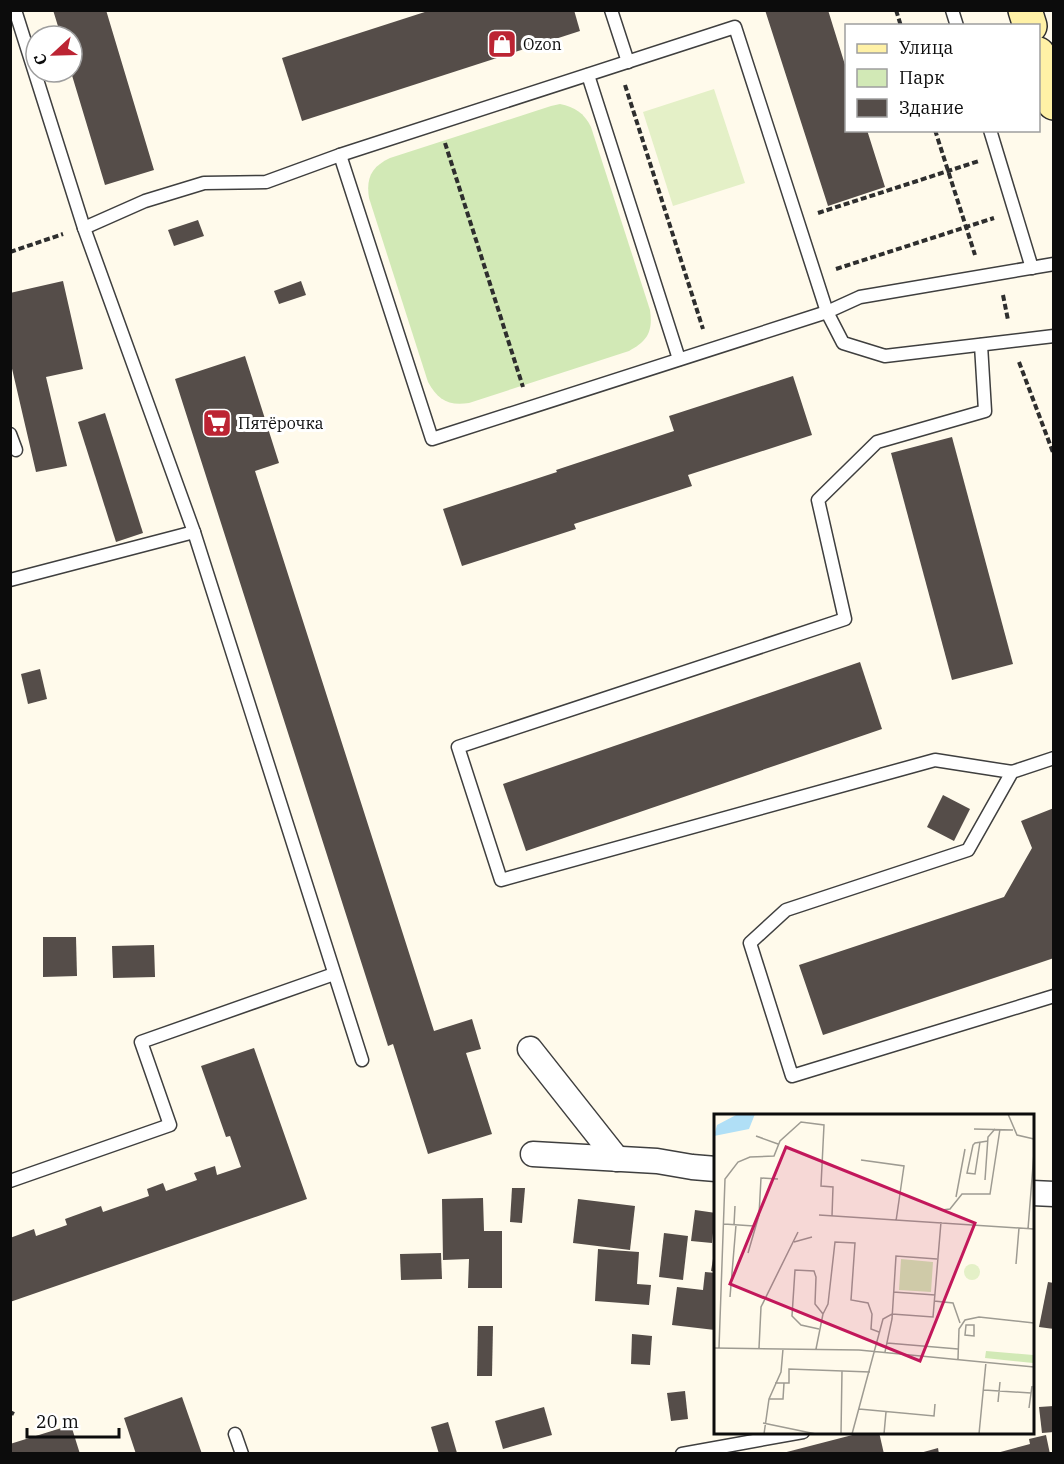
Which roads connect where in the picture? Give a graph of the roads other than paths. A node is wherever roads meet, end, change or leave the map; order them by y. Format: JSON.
{"nodes":[{"id":1,"x":15,"y":10,"type":"edge"},
{"id":2,"x":611,"y":10,"type":"edge"},
{"id":3,"x":1040,"y":61,"type":"edge"},
{"id":4,"x":623,"y":64,"type":"junction"},
{"id":5,"x":588,"y":75,"type":"junction"},
{"id":6,"x":1053,"y":103,"type":"edge"},
{"id":7,"x":991,"y":132,"type":"edge"},
{"id":8,"x":340,"y":155,"type":"junction"},
{"id":9,"x":84,"y":228,"type":"junction"},
{"id":10,"x":1053,"y":264,"type":"edge"},
{"id":11,"x":1032,"y":268,"type":"junction"},
{"id":12,"x":827,"y":312,"type":"junction"},
{"id":13,"x":1053,"y":336,"type":"edge"},
{"id":14,"x":981,"y":345,"type":"junction"},
{"id":15,"x":679,"y":359,"type":"junction"},
{"id":16,"x":10,"y":434,"type":"edge"},
{"id":17,"x":16,"y":450,"type":"dead end"},
{"id":18,"x":194,"y":532,"type":"junction"},
{"id":19,"x":10,"y":580,"type":"edge"},
{"id":20,"x":1053,"y":758,"type":"edge"},
{"id":21,"x":1012,"y":772,"type":"junction"},
{"id":22,"x":334,"y":974,"type":"junction"},
{"id":23,"x":1053,"y":996,"type":"edge"},
{"id":24,"x":530,"y":1049,"type":"dead end"},
{"id":25,"x":362,"y":1060,"type":"dead end"},
{"id":26,"x":533,"y":1154,"type":"dead end"},
{"id":27,"x":617,"y":1159,"type":"junction"},
{"id":28,"x":714,"y":1169,"type":"edge"},
{"id":29,"x":10,"y":1181,"type":"edge"},
{"id":30,"x":1034,"y":1193,"type":"edge"},
{"id":31,"x":1053,"y":1194,"type":"edge"},
{"id":32,"x":235,"y":1434,"type":"dead end"},
{"id":33,"x":792,"y":1434,"type":"edge"},
{"id":34,"x":242,"y":1454,"type":"edge"},
{"id":35,"x":682,"y":1454,"type":"edge"}],
"edges":[{"from":1,"to":9,"type":"lane"},
{"from":2,"to":4,"type":"lane"},
{"from":3,"to":6,"type":"main road"},
{"from":4,"to":5,"type":"lane"},
{"from":4,"to":12,"type":"lane"},
{"from":5,"to":8,"type":"lane"},
{"from":5,"to":15,"type":"lane"},
{"from":7,"to":11,"type":"lane"},
{"from":8,"to":9,"type":"lane"},
{"from":8,"to":15,"type":"lane"},
{"from":9,"to":18,"type":"lane"},
{"from":10,"to":11,"type":"lane"},
{"from":11,"to":12,"type":"lane"},
{"from":12,"to":14,"type":"lane"},
{"from":12,"to":15,"type":"lane"},
{"from":13,"to":14,"type":"lane"},
{"from":14,"to":21,"type":"lane"},
{"from":16,"to":17,"type":"lane"},
{"from":18,"to":19,"type":"lane"},
{"from":18,"to":22,"type":"lane"},
{"from":20,"to":21,"type":"lane"},
{"from":21,"to":23,"type":"lane"},
{"from":22,"to":25,"type":"lane"},
{"from":22,"to":29,"type":"lane"},
{"from":24,"to":27,"type":"street"},
{"from":26,"to":27,"type":"street"},
{"from":27,"to":28,"type":"street"},
{"from":30,"to":31,"type":"street"},
{"from":32,"to":34,"type":"lane"},
{"from":33,"to":35,"type":"lane"}]}
